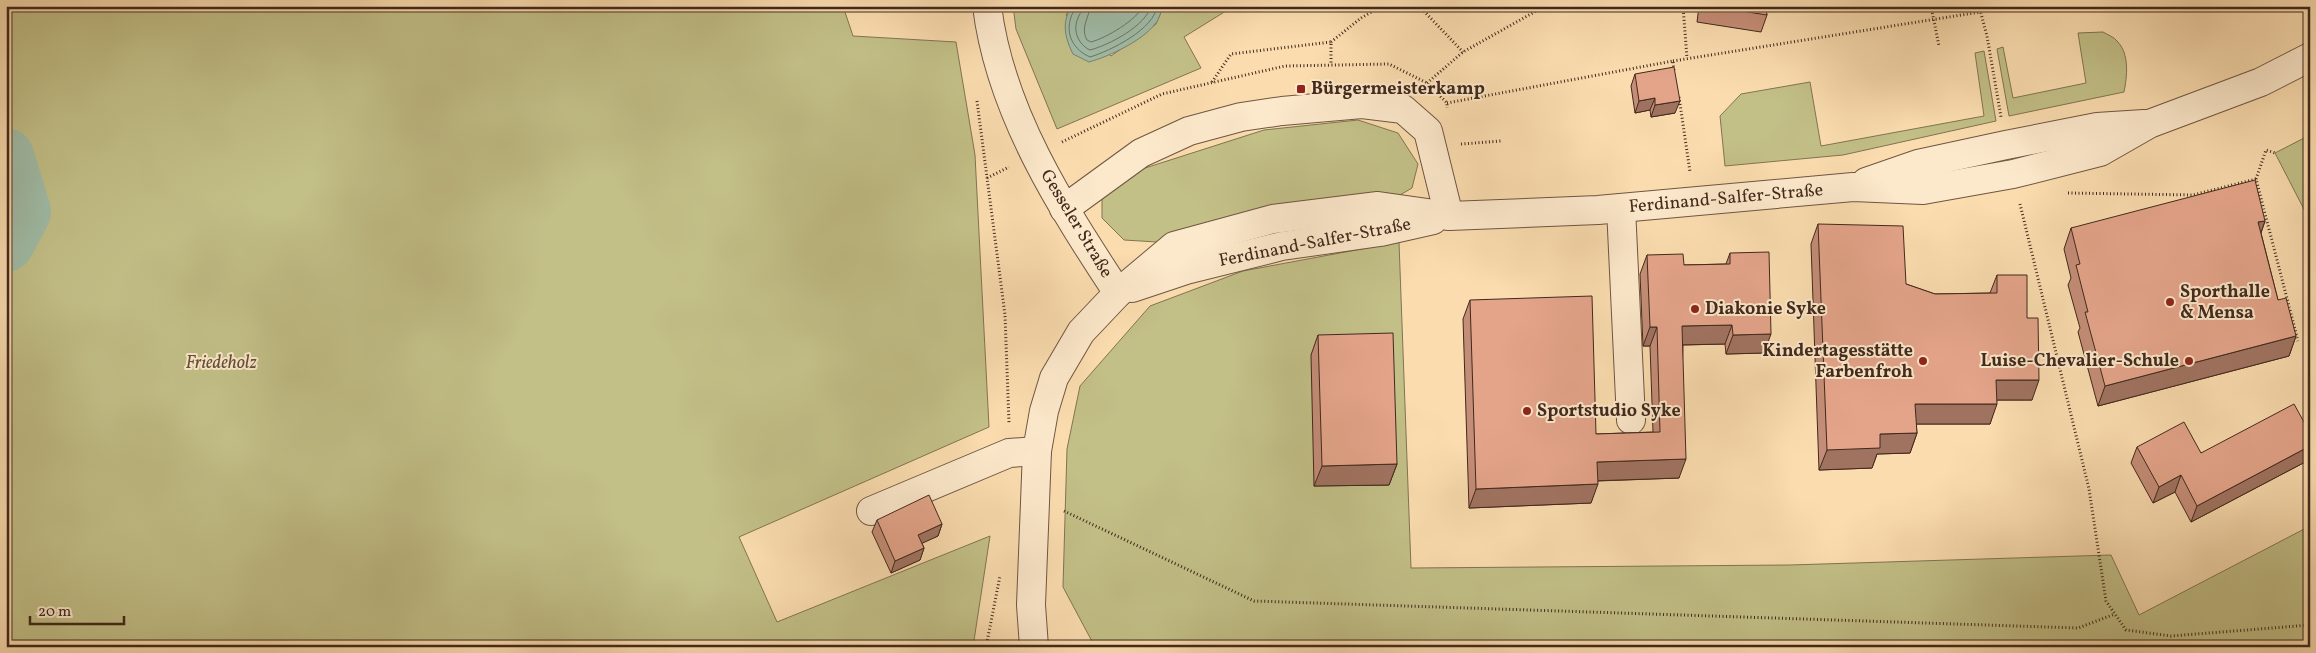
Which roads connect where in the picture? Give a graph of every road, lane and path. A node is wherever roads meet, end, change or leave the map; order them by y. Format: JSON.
{"nodes":[{"id":1,"x":987,"y":6,"type":"edge"},
{"id":2,"x":1382,"y":6,"type":"edge"},
{"id":3,"x":1419,"y":6,"type":"edge"},
{"id":4,"x":1545,"y":6,"type":"edge"},
{"id":5,"x":1683,"y":6,"type":"edge"},
{"id":6,"x":1931,"y":6,"type":"edge"},
{"id":7,"x":1979,"y":6,"type":"edge"},
{"id":8,"x":1980,"y":12,"type":"junction"},
{"id":9,"x":1934,"y":18,"type":"junction"},
{"id":10,"x":1331,"y":42,"type":"junction"},
{"id":11,"x":1939,"y":46,"type":"dead end"},
{"id":12,"x":1464,"y":52,"type":"junction"},
{"id":13,"x":2310,"y":57,"type":"edge"},
{"id":14,"x":1687,"y":58,"type":"junction"},
{"id":15,"x":1673,"y":61,"type":"junction"},
{"id":16,"x":1331,"y":65,"type":"junction"},
{"id":17,"x":1676,"y":79,"type":"edge"},
{"id":18,"x":1211,"y":82,"type":"junction"},
{"id":19,"x":1427,"y":83,"type":"junction"},
{"id":20,"x":1678,"y":89,"type":"edge"},
{"id":21,"x":1447,"y":103,"type":"junction"},
{"id":22,"x":1448,"y":112,"type":"dead end"},
{"id":23,"x":2149,"y":124,"type":"junction"},
{"id":24,"x":2002,"y":125,"type":"dead end"},
{"id":25,"x":1501,"y":141,"type":"dead end"},
{"id":26,"x":1453,"y":144,"type":"dead end"},
{"id":27,"x":2275,"y":153,"type":"dead end"},
{"id":28,"x":1036,"y":154,"type":"junction"},
{"id":29,"x":2013,"y":174,"type":"junction"},
{"id":30,"x":987,"y":178,"type":"dead end"},
{"id":31,"x":1691,"y":178,"type":"dead end"},
{"id":32,"x":2256,"y":179,"type":"junction"},
{"id":33,"x":1853,"y":187,"type":"junction"},
{"id":34,"x":2066,"y":192,"type":"dead end"},
{"id":35,"x":1621,"y":208,"type":"junction"},
{"id":36,"x":1064,"y":209,"type":"junction"},
{"id":37,"x":1449,"y":216,"type":"junction"},
{"id":38,"x":1118,"y":293,"type":"junction"},
{"id":39,"x":2298,"y":341,"type":"dead end"},
{"id":40,"x":1631,"y":420,"type":"dead end"},
{"id":41,"x":1036,"y":451,"type":"junction"},
{"id":42,"x":1010,"y":453,"type":"junction"},
{"id":43,"x":1035,"y":497,"type":"junction"},
{"id":44,"x":871,"y":511,"type":"dead end"},
{"id":45,"x":1001,"y":566,"type":"dead end"},
{"id":46,"x":1032,"y":605,"type":"junction"},
{"id":47,"x":2115,"y":614,"type":"junction"},
{"id":48,"x":2310,"y":625,"type":"edge"},
{"id":49,"x":986,"y":647,"type":"edge"},
{"id":50,"x":1020,"y":647,"type":"edge"},
{"id":51,"x":1034,"y":647,"type":"edge"}],
"edges":[{"from":1,"to":28,"type":"street","name":"Gesseler Straße"},
{"from":2,"to":10,"type":"path"},
{"from":3,"to":12,"type":"path"},
{"from":4,"to":12,"type":"path"},
{"from":5,"to":14,"type":"path"},
{"from":6,"to":9,"type":"path"},
{"from":7,"to":8,"type":"path"},
{"from":8,"to":9,"type":"path"},
{"from":8,"to":24,"type":"path"},
{"from":9,"to":11,"type":"path"},
{"from":9,"to":14,"type":"path"},
{"from":10,"to":16,"type":"path"},
{"from":10,"to":18,"type":"path"},
{"from":12,"to":19,"type":"path"},
{"from":13,"to":23,"type":"street","name":"Ferdinand-Salfer-Straße"},
{"from":14,"to":15,"type":"path"},
{"from":15,"to":17,"type":"path"},
{"from":15,"to":21,"type":"path"},
{"from":16,"to":18,"type":"path"},
{"from":16,"to":19,"type":"path"},
{"from":18,"to":28,"type":"path"},
{"from":19,"to":21,"type":"path"},
{"from":20,"to":31,"type":"path"},
{"from":21,"to":22,"type":"path"},
{"from":23,"to":29,"type":"street","name":"Ferdinand-Salfer-Straße"},
{"from":23,"to":33,"type":"street","name":"Ferdinand-Salfer-Straße"},
{"from":25,"to":26,"type":"path"},
{"from":27,"to":32,"type":"path"},
{"from":28,"to":36,"type":"street","name":"Gesseler Straße"},
{"from":29,"to":33,"type":"street","name":"Ferdinand-Salfer-Straße"},
{"from":29,"to":47,"type":"path"},
{"from":30,"to":42,"type":"path"},
{"from":32,"to":34,"type":"path"},
{"from":32,"to":39,"type":"path"},
{"from":33,"to":35,"type":"street","name":"Ferdinand-Salfer-Straße"},
{"from":35,"to":37,"type":"street","name":"Ferdinand-Salfer-Straße"},
{"from":35,"to":40,"type":"street"},
{"from":36,"to":37,"type":"street"},
{"from":36,"to":38,"type":"street","name":"Gesseler Straße"},
{"from":37,"to":38,"type":"street","name":"Ferdinand-Salfer-Straße"},
{"from":38,"to":41,"type":"street","name":"Gesseler Straße"},
{"from":41,"to":42,"type":"street"},
{"from":41,"to":43,"type":"street","name":"Gesseler Straße"},
{"from":42,"to":44,"type":"street"},
{"from":43,"to":46,"type":"street","name":"Gesseler Straße"},
{"from":43,"to":47,"type":"path"},
{"from":45,"to":49,"type":"path"},
{"from":46,"to":50,"type":"street","name":"Gesseler Straße"},
{"from":46,"to":51,"type":"street","name":"Gesseler Straße"},
{"from":47,"to":48,"type":"path"}]}
